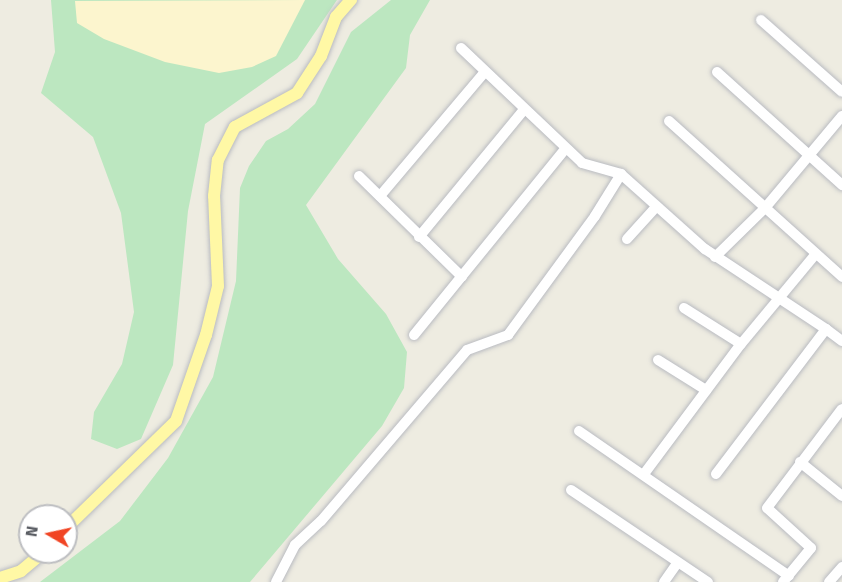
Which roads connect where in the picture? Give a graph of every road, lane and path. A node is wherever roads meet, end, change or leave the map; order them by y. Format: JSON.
{"nodes":[{"id":1,"x":351,"y":0,"type":"edge"},
{"id":2,"x":761,"y":20,"type":"dead end"},
{"id":3,"x":461,"y":48,"type":"dead end"},
{"id":4,"x":717,"y":72,"type":"dead end"},
{"id":5,"x":484,"y":73,"type":"junction"},
{"id":6,"x":842,"y":92,"type":"edge"},
{"id":7,"x":522,"y":111,"type":"junction"},
{"id":8,"x":842,"y":116,"type":"edge"},
{"id":9,"x":669,"y":121,"type":"dead end"},
{"id":10,"x":565,"y":149,"type":"junction"},
{"id":11,"x":808,"y":155,"type":"junction"},
{"id":12,"x":621,"y":174,"type":"junction"},
{"id":13,"x":359,"y":176,"type":"dead end"},
{"id":14,"x":842,"y":185,"type":"edge"},
{"id":15,"x":380,"y":196,"type":"junction"},
{"id":16,"x":656,"y":207,"type":"junction"},
{"id":17,"x":765,"y":208,"type":"junction"},
{"id":18,"x":419,"y":237,"type":"junction"},
{"id":19,"x":627,"y":239,"type":"dead end"},
{"id":20,"x":815,"y":255,"type":"junction"},
{"id":21,"x":715,"y":257,"type":"junction"},
{"id":22,"x":462,"y":277,"type":"junction"},
{"id":23,"x":842,"y":278,"type":"edge"},
{"id":24,"x":778,"y":297,"type":"junction"},
{"id":25,"x":684,"y":308,"type":"dead end"},
{"id":26,"x":826,"y":329,"type":"junction"},
{"id":27,"x":414,"y":335,"type":"dead end"},
{"id":28,"x":842,"y":341,"type":"edge"},
{"id":29,"x":741,"y":344,"type":"junction"},
{"id":30,"x":658,"y":360,"type":"dead end"},
{"id":31,"x":706,"y":390,"type":"junction"},
{"id":32,"x":842,"y":409,"type":"edge"},
{"id":33,"x":579,"y":431,"type":"dead end"},
{"id":34,"x":800,"y":462,"type":"junction"},
{"id":35,"x":644,"y":474,"type":"junction"},
{"id":36,"x":716,"y":474,"type":"dead end"},
{"id":37,"x":571,"y":490,"type":"dead end"},
{"id":38,"x":842,"y":496,"type":"edge"},
{"id":39,"x":78,"y":516,"type":"edge"},
{"id":40,"x":678,"y":562,"type":"junction"},
{"id":41,"x":29,"y":564,"type":"edge"},
{"id":42,"x":842,"y":567,"type":"edge"},
{"id":43,"x":0,"y":578,"type":"edge"},
{"id":44,"x":786,"y":579,"type":"edge"},
{"id":45,"x":276,"y":582,"type":"edge"},
{"id":46,"x":664,"y":582,"type":"edge"},
{"id":47,"x":708,"y":582,"type":"edge"},
{"id":48,"x":829,"y":582,"type":"edge"}],
"edges":[{"from":1,"to":39,"type":"main road"},
{"from":2,"to":6,"type":"street"},
{"from":3,"to":5,"type":"street"},
{"from":4,"to":11,"type":"street"},
{"from":5,"to":7,"type":"street"},
{"from":5,"to":15,"type":"street"},
{"from":7,"to":10,"type":"street"},
{"from":7,"to":18,"type":"street"},
{"from":8,"to":11,"type":"street"},
{"from":9,"to":17,"type":"street"},
{"from":10,"to":12,"type":"street"},
{"from":10,"to":22,"type":"street"},
{"from":11,"to":14,"type":"street"},
{"from":11,"to":17,"type":"street"},
{"from":12,"to":16,"type":"street"},
{"from":12,"to":45,"type":"street"},
{"from":13,"to":15,"type":"street"},
{"from":15,"to":18,"type":"street"},
{"from":16,"to":19,"type":"street"},
{"from":16,"to":21,"type":"street"},
{"from":17,"to":20,"type":"street"},
{"from":17,"to":21,"type":"street"},
{"from":18,"to":22,"type":"street"},
{"from":20,"to":23,"type":"street"},
{"from":20,"to":24,"type":"street"},
{"from":21,"to":24,"type":"street"},
{"from":22,"to":27,"type":"street"},
{"from":24,"to":26,"type":"street"},
{"from":24,"to":29,"type":"street"},
{"from":25,"to":29,"type":"street"},
{"from":26,"to":28,"type":"street"},
{"from":26,"to":36,"type":"street"},
{"from":29,"to":31,"type":"street"},
{"from":30,"to":31,"type":"street"},
{"from":31,"to":35,"type":"street"},
{"from":32,"to":34,"type":"street"},
{"from":33,"to":35,"type":"street"},
{"from":34,"to":38,"type":"street"},
{"from":34,"to":44,"type":"street"},
{"from":35,"to":44,"type":"street"},
{"from":37,"to":40,"type":"street"},
{"from":40,"to":46,"type":"street"},
{"from":40,"to":47,"type":"street"},
{"from":41,"to":43,"type":"main road"},
{"from":42,"to":48,"type":"street"}]}
